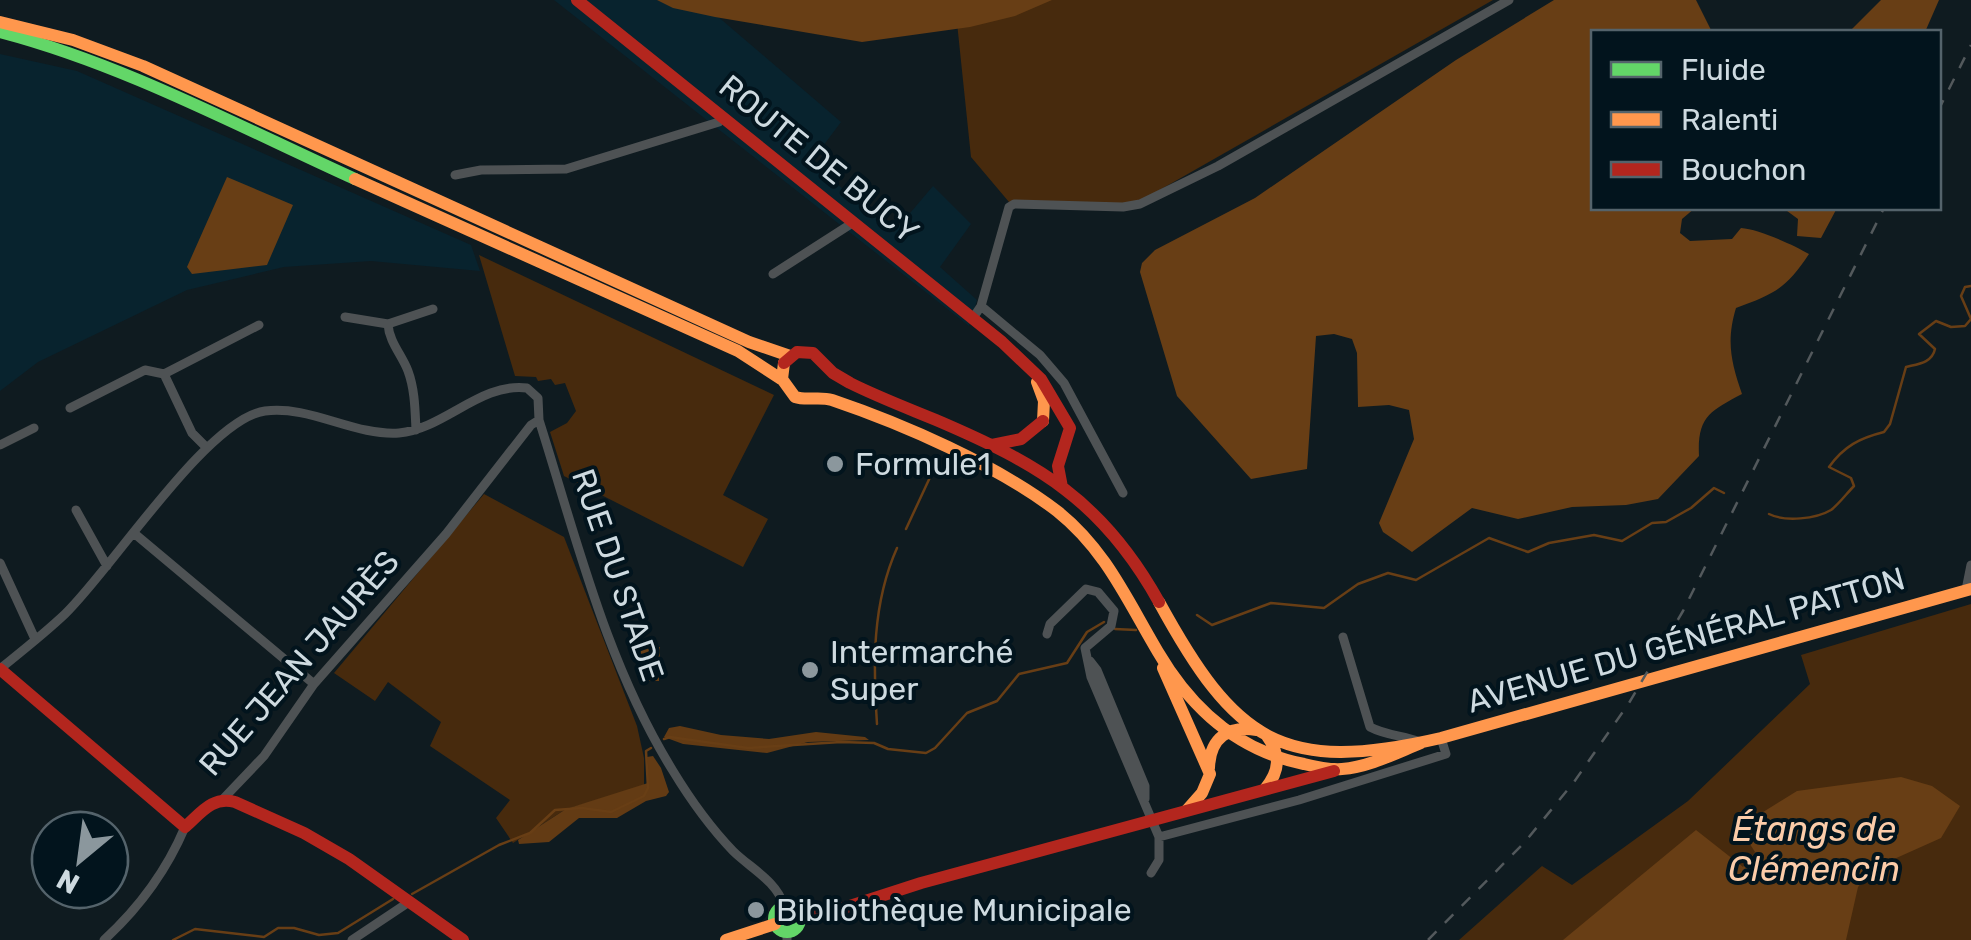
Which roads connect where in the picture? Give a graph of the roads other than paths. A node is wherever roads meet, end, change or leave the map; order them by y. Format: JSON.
{"nodes":[{"id":1,"x":576,"y":0,"type":"edge"},
{"id":2,"x":1509,"y":0,"type":"edge"},
{"id":3,"x":0,"y":22,"type":"edge"},
{"id":4,"x":0,"y":32,"type":"edge"},
{"id":5,"x":723,"y":117,"type":"junction"},
{"id":6,"x":455,"y":175,"type":"dead end"},
{"id":7,"x":854,"y":222,"type":"junction"},
{"id":8,"x":773,"y":274,"type":"dead end"},
{"id":9,"x":433,"y":309,"type":"dead end"},
{"id":10,"x":977,"y":312,"type":"junction"},
{"id":11,"x":345,"y":317,"type":"dead end"},
{"id":12,"x":388,"y":324,"type":"junction"},
{"id":13,"x":258,"y":325,"type":"dead end"},
{"id":14,"x":790,"y":356,"type":"junction"},
{"id":15,"x":1026,"y":363,"type":"junction"},
{"id":16,"x":830,"y":370,"type":"junction"},
{"id":17,"x":164,"y":374,"type":"junction"},
{"id":18,"x":781,"y":379,"type":"junction"},
{"id":19,"x":818,"y":396,"type":"junction"},
{"id":20,"x":70,"y":408,"type":"dead end"},
{"id":21,"x":540,"y":420,"type":"junction"},
{"id":22,"x":34,"y":428,"type":"dead end"},
{"id":23,"x":416,"y":430,"type":"junction"},
{"id":24,"x":0,"y":445,"type":"edge"},
{"id":25,"x":992,"y":445,"type":"junction"},
{"id":26,"x":206,"y":447,"type":"junction"},
{"id":27,"x":1062,"y":487,"type":"junction"},
{"id":28,"x":1123,"y":493,"type":"dead end"},
{"id":29,"x":76,"y":510,"type":"dead end"},
{"id":30,"x":134,"y":534,"type":"junction"},
{"id":31,"x":0,"y":563,"type":"edge"},
{"id":32,"x":1971,"y":565,"type":"edge"},
{"id":33,"x":107,"y":566,"type":"junction"},
{"id":34,"x":1969,"y":590,"type":"edge"},
{"id":35,"x":1046,"y":634,"type":"dead end"},
{"id":36,"x":1343,"y":637,"type":"dead end"},
{"id":37,"x":35,"y":639,"type":"junction"},
{"id":38,"x":1154,"y":647,"type":"junction"},
{"id":39,"x":0,"y":668,"type":"edge"},
{"id":40,"x":314,"y":684,"type":"junction"},
{"id":41,"x":1225,"y":732,"type":"junction"},
{"id":42,"x":1263,"y":733,"type":"junction"},
{"id":43,"x":1441,"y":738,"type":"junction"},
{"id":44,"x":1421,"y":742,"type":"junction"},
{"id":45,"x":1278,"y":759,"type":"junction"},
{"id":46,"x":1342,"y":769,"type":"junction"},
{"id":47,"x":1210,"y":771,"type":"junction"},
{"id":48,"x":1263,"y":791,"type":"junction"},
{"id":49,"x":1244,"y":797,"type":"junction"},
{"id":50,"x":222,"y":799,"type":"junction"},
{"id":51,"x":1187,"y":810,"type":"junction"},
{"id":52,"x":1153,"y":820,"type":"junction"},
{"id":53,"x":185,"y":828,"type":"junction"},
{"id":54,"x":1159,"y":837,"type":"junction"},
{"id":55,"x":1151,"y":873,"type":"dead end"},
{"id":56,"x":408,"y":902,"type":"junction"},
{"id":57,"x":784,"y":906,"type":"junction"},
{"id":58,"x":801,"y":917,"type":"junction"},
{"id":59,"x":783,"y":932,"type":"edge"},
{"id":60,"x":104,"y":940,"type":"edge"},
{"id":61,"x":352,"y":940,"type":"edge"},
{"id":62,"x":463,"y":940,"type":"edge"},
{"id":63,"x":726,"y":940,"type":"edge"}],
"edges":[{"from":1,"to":5,"type":"main road","name":"ROUTE DE BUCY"},
{"from":2,"to":10,"type":"street"},
{"from":3,"to":14,"type":"main road"},
{"from":4,"to":18,"type":"main road"},
{"from":5,"to":6,"type":"street"},
{"from":5,"to":7,"type":"main road","name":"ROUTE DE BUCY"},
{"from":7,"to":8,"type":"street"},
{"from":7,"to":10,"type":"main road","name":"ROUTE DE BUCY"},
{"from":9,"to":12,"type":"street"},
{"from":10,"to":15,"type":"main road","name":"ROUTE DE BUCY"},
{"from":10,"to":28,"type":"street","name":"ROUTE DE BUCY"},
{"from":11,"to":12,"type":"street"},
{"from":12,"to":23,"type":"street"},
{"from":13,"to":17,"type":"street"},
{"from":14,"to":16,"type":"main road"},
{"from":14,"to":18,"type":"main road"},
{"from":15,"to":25,"type":"main road","name":"ROUTE DE BUCY"},
{"from":15,"to":27,"type":"main road","name":"ROUTE DE BUCY"},
{"from":16,"to":19,"type":"main road"},
{"from":16,"to":25,"type":"main road"},
{"from":17,"to":20,"type":"street"},
{"from":17,"to":26,"type":"street"},
{"from":18,"to":19,"type":"main road"},
{"from":19,"to":38,"type":"main road"},
{"from":21,"to":23,"type":"street","name":"RUE DU STADE"},
{"from":21,"to":40,"type":"street","name":"RUE JEAN JAURÈS"},
{"from":21,"to":57,"type":"street","name":"RUE DU STADE"},
{"from":22,"to":24,"type":"street"},
{"from":23,"to":26,"type":"street"},
{"from":25,"to":27,"type":"main road"},
{"from":26,"to":30,"type":"street"},
{"from":27,"to":42,"type":"main road"},
{"from":29,"to":33,"type":"street"},
{"from":30,"to":33,"type":"street"},
{"from":30,"to":40,"type":"street"},
{"from":31,"to":37,"type":"street"},
{"from":32,"to":34,"type":"street"},
{"from":33,"to":37,"type":"street"},
{"from":34,"to":43,"type":"main road","name":"AVENUE DU GÉNÉRAL PATTON"},
{"from":35,"to":52,"type":"street"},
{"from":36,"to":44,"type":"street"},
{"from":37,"to":39,"type":"street"},
{"from":38,"to":41,"type":"main road"},
{"from":38,"to":47,"type":"main road"},
{"from":39,"to":53,"type":"main road"},
{"from":40,"to":50,"type":"street","name":"RUE JEAN JAURÈS"},
{"from":41,"to":42,"type":"main road"},
{"from":41,"to":45,"type":"main road"},
{"from":41,"to":47,"type":"main road"},
{"from":42,"to":44,"type":"main road"},
{"from":42,"to":45,"type":"main road"},
{"from":43,"to":44,"type":"main road","name":"AVENUE DU GÉNÉRAL PATTON"},
{"from":43,"to":54,"type":"street"},
{"from":44,"to":46,"type":"main road"},
{"from":45,"to":46,"type":"main road"},
{"from":45,"to":48,"type":"main road"},
{"from":46,"to":48,"type":"main road"},
{"from":47,"to":49,"type":"main road"},
{"from":47,"to":51,"type":"main road"},
{"from":48,"to":49,"type":"main road"},
{"from":49,"to":51,"type":"main road"},
{"from":50,"to":53,"type":"main road","name":"RUE JEAN JAURÈS"},
{"from":50,"to":56,"type":"main road"},
{"from":51,"to":52,"type":"main road"},
{"from":52,"to":54,"type":"street"},
{"from":52,"to":58,"type":"main road"},
{"from":53,"to":60,"type":"street","name":"RUE JEAN JAURÈS"},
{"from":54,"to":55,"type":"street"},
{"from":56,"to":61,"type":"street"},
{"from":56,"to":62,"type":"main road"},
{"from":57,"to":58,"type":"main road"},
{"from":57,"to":59,"type":"main road"},
{"from":58,"to":59,"type":"main road"},
{"from":59,"to":63,"type":"main road"}]}
